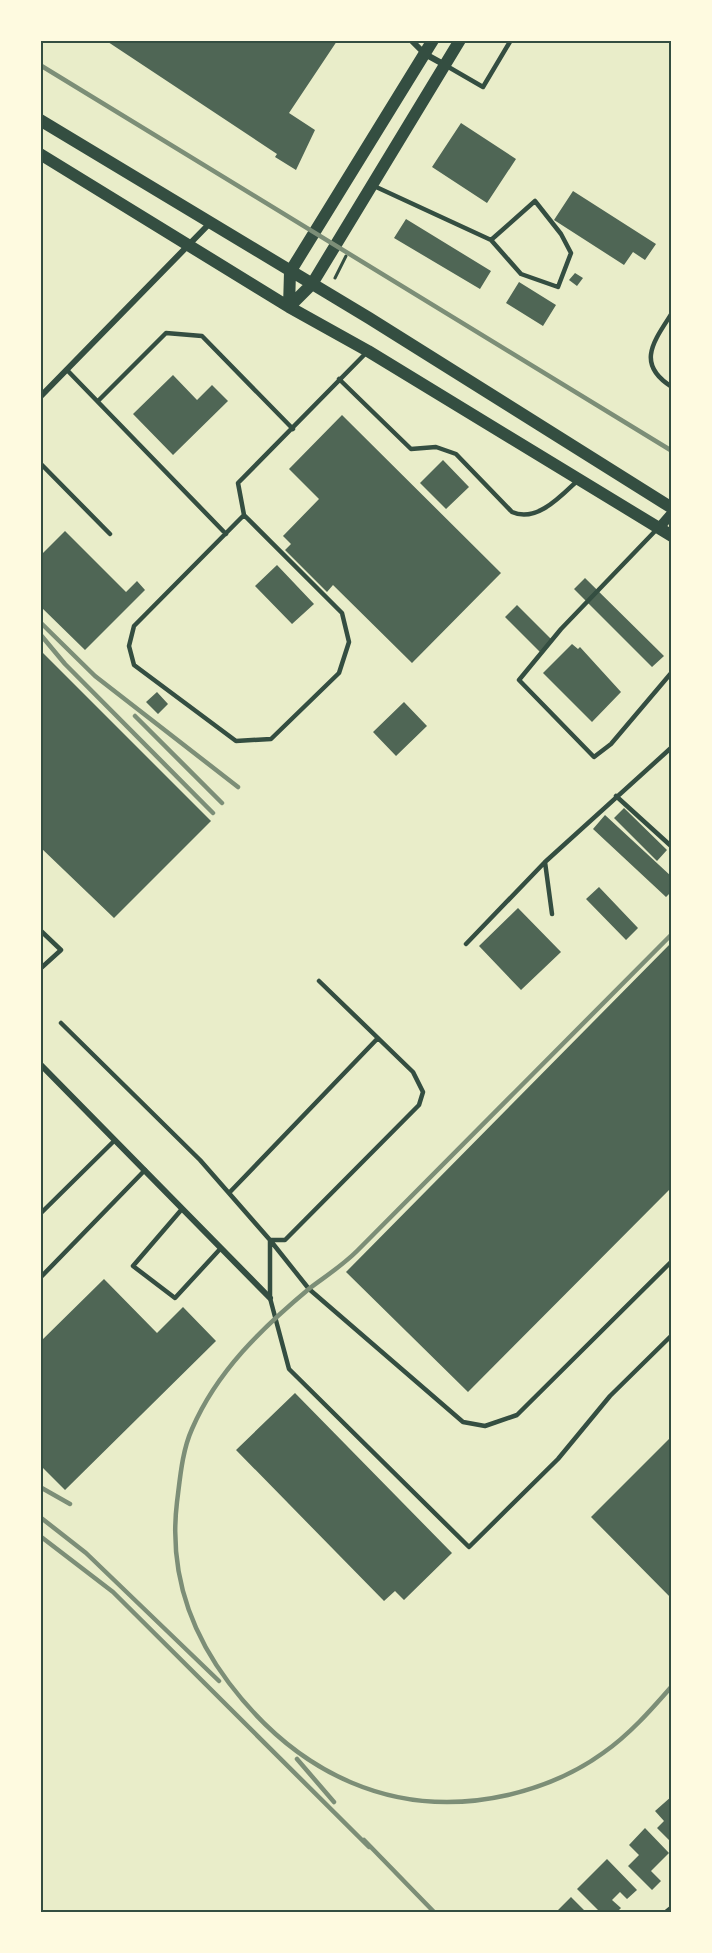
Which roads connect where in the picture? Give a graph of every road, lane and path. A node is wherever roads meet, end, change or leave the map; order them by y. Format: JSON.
{"nodes":[{"id":1,"x":411,"y":40,"type":"edge"},
{"id":2,"x":434,"y":40,"type":"edge"},
{"id":3,"x":460,"y":40,"type":"edge"},
{"id":4,"x":511,"y":40,"type":"edge"},
{"id":5,"x":425,"y":54,"type":"junction"},
{"id":6,"x":445,"y":65,"type":"junction"},
{"id":7,"x":40,"y":120,"type":"edge"},
{"id":8,"x":40,"y":154,"type":"edge"},
{"id":9,"x":371,"y":185,"type":"junction"},
{"id":10,"x":211,"y":222,"type":"junction"},
{"id":11,"x":491,"y":240,"type":"junction"},
{"id":12,"x":190,"y":246,"type":"junction"},
{"id":13,"x":346,"y":253,"type":"dead end"},
{"id":14,"x":290,"y":272,"type":"junction"},
{"id":15,"x":335,"y":278,"type":"dead end"},
{"id":16,"x":312,"y":284,"type":"junction"},
{"id":17,"x":289,"y":307,"type":"junction"},
{"id":18,"x":672,"y":313,"type":"edge"},
{"id":19,"x":368,"y":351,"type":"junction"},
{"id":20,"x":67,"y":370,"type":"junction"},
{"id":21,"x":339,"y":379,"type":"junction"},
{"id":22,"x":672,"y":387,"type":"edge"},
{"id":23,"x":40,"y":397,"type":"edge"},
{"id":24,"x":99,"y":400,"type":"junction"},
{"id":25,"x":293,"y":429,"type":"junction"},
{"id":26,"x":40,"y":463,"type":"edge"},
{"id":27,"x":577,"y":481,"type":"junction"},
{"id":28,"x":672,"y":508,"type":"edge"},
{"id":29,"x":672,"y":513,"type":"edge"},
{"id":30,"x":244,"y":515,"type":"junction"},
{"id":31,"x":659,"y":528,"type":"junction"},
{"id":32,"x":110,"y":534,"type":"dead end"},
{"id":33,"x":226,"y":534,"type":"junction"},
{"id":34,"x":672,"y":536,"type":"edge"},
{"id":35,"x":672,"y":672,"type":"edge"},
{"id":36,"x":672,"y":747,"type":"edge"},
{"id":37,"x":616,"y":795,"type":"junction"},
{"id":38,"x":671,"y":846,"type":"edge"},
{"id":39,"x":545,"y":862,"type":"junction"},
{"id":40,"x":552,"y":914,"type":"dead end"},
{"id":41,"x":40,"y":930,"type":"edge"},
{"id":42,"x":466,"y":944,"type":"dead end"},
{"id":43,"x":40,"y":969,"type":"edge"},
{"id":44,"x":319,"y":981,"type":"dead end"},
{"id":45,"x":61,"y":1023,"type":"dead end"},
{"id":46,"x":378,"y":1038,"type":"junction"},
{"id":47,"x":40,"y":1064,"type":"edge"},
{"id":48,"x":115,"y":1140,"type":"junction"},
{"id":49,"x":145,"y":1170,"type":"junction"},
{"id":50,"x":229,"y":1193,"type":"junction"},
{"id":51,"x":182,"y":1209,"type":"junction"},
{"id":52,"x":40,"y":1214,"type":"edge"},
{"id":53,"x":270,"y":1240,"type":"junction"},
{"id":54,"x":221,"y":1248,"type":"junction"},
{"id":55,"x":672,"y":1262,"type":"edge"},
{"id":56,"x":40,"y":1278,"type":"edge"},
{"id":57,"x":270,"y":1298,"type":"junction"},
{"id":58,"x":672,"y":1335,"type":"edge"},
{"id":59,"x":672,"y":1908,"type":"edge"},
{"id":60,"x":668,"y":1912,"type":"edge"}],
"edges":[{"from":1,"to":5,"type":"street"},
{"from":2,"to":5,"type":"main road"},
{"from":3,"to":6,"type":"main road"},
{"from":4,"to":6,"type":"lane"},
{"from":5,"to":6,"type":"street"},
{"from":5,"to":14,"type":"main road"},
{"from":6,"to":9,"type":"main road"},
{"from":7,"to":10,"type":"main road"},
{"from":8,"to":12,"type":"main road"},
{"from":9,"to":11,"type":"lane"},
{"from":9,"to":16,"type":"main road"},
{"from":10,"to":12,"type":"street"},
{"from":10,"to":14,"type":"main road"},
{"from":11,"to":11,"type":"lane"},
{"from":12,"to":17,"type":"main road"},
{"from":12,"to":20,"type":"street"},
{"from":13,"to":15,"type":"path"},
{"from":14,"to":16,"type":"main road"},
{"from":14,"to":17,"type":"main road"},
{"from":16,"to":17,"type":"main road"},
{"from":16,"to":28,"type":"main road"},
{"from":17,"to":19,"type":"main road"},
{"from":18,"to":22,"type":"lane"},
{"from":19,"to":21,"type":"lane"},
{"from":19,"to":27,"type":"main road"},
{"from":20,"to":23,"type":"street"},
{"from":20,"to":24,"type":"lane"},
{"from":21,"to":25,"type":"lane"},
{"from":21,"to":27,"type":"lane"},
{"from":24,"to":25,"type":"lane"},
{"from":24,"to":33,"type":"lane"},
{"from":25,"to":30,"type":"lane"},
{"from":26,"to":32,"type":"lane"},
{"from":27,"to":31,"type":"main road"},
{"from":29,"to":31,"type":"street"},
{"from":30,"to":33,"type":"lane"},
{"from":30,"to":33,"type":"lane"},
{"from":31,"to":34,"type":"main road"},
{"from":31,"to":35,"type":"lane"},
{"from":36,"to":37,"type":"lane"},
{"from":37,"to":38,"type":"lane"},
{"from":37,"to":39,"type":"lane"},
{"from":39,"to":40,"type":"lane"},
{"from":39,"to":42,"type":"lane"},
{"from":41,"to":43,"type":"lane"},
{"from":44,"to":46,"type":"lane"},
{"from":45,"to":50,"type":"lane"},
{"from":46,"to":50,"type":"lane"},
{"from":46,"to":53,"type":"lane"},
{"from":47,"to":48,"type":"street"},
{"from":48,"to":49,"type":"street"},
{"from":48,"to":52,"type":"lane"},
{"from":49,"to":51,"type":"street"},
{"from":49,"to":56,"type":"lane"},
{"from":50,"to":53,"type":"lane"},
{"from":51,"to":54,"type":"street"},
{"from":51,"to":54,"type":"lane"},
{"from":53,"to":55,"type":"lane"},
{"from":53,"to":57,"type":"lane"},
{"from":54,"to":57,"type":"street"},
{"from":57,"to":58,"type":"lane"},
{"from":59,"to":60,"type":"street"}]}
